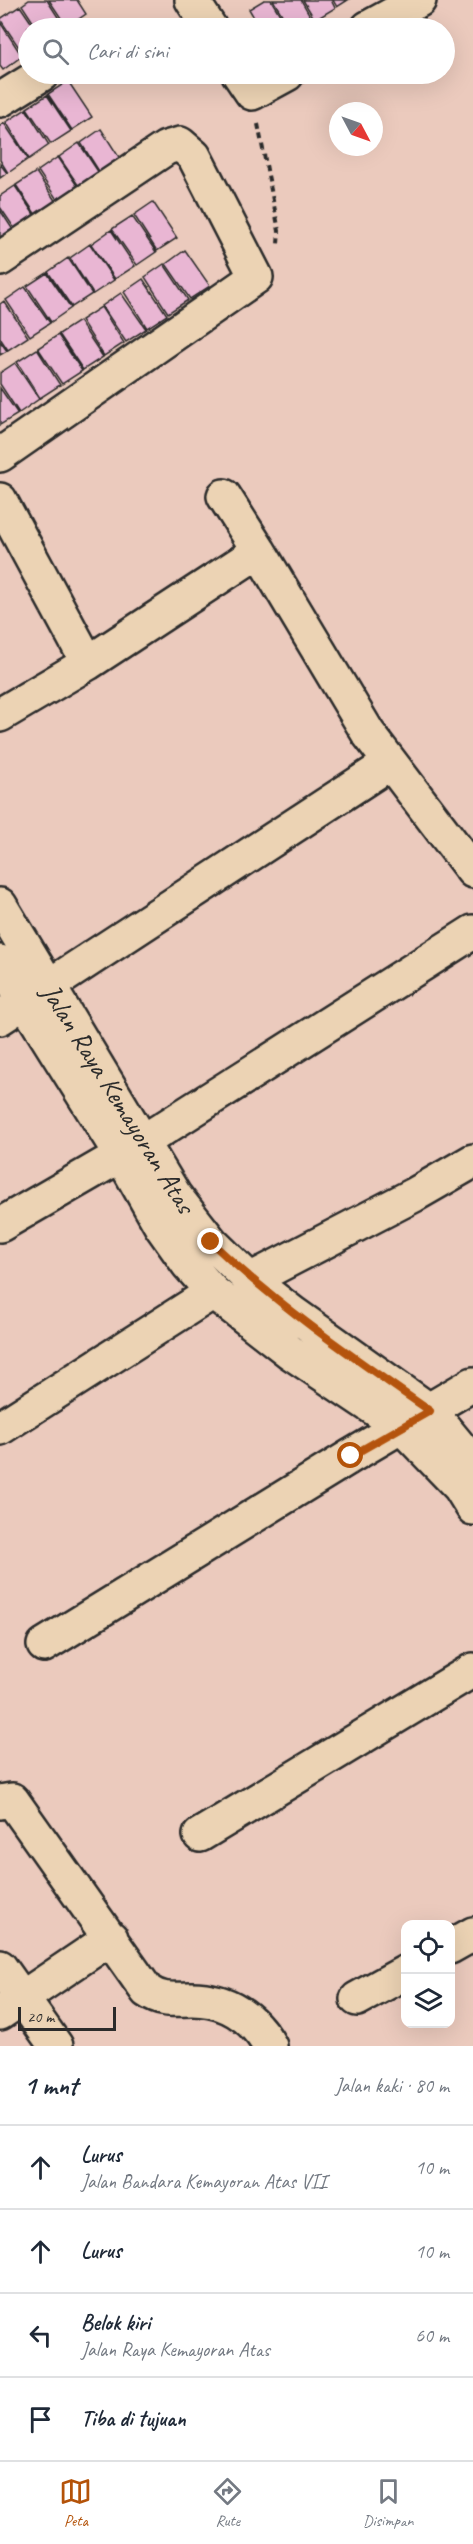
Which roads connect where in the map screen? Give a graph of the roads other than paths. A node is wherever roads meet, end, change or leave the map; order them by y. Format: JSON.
{"nodes":[{"id":1,"x":192,"y":0,"type":"edge"},
{"id":2,"x":419,"y":0,"type":"edge"},
{"id":3,"x":204,"y":18,"type":"edge"},
{"id":4,"x":386,"y":18,"type":"edge"},
{"id":5,"x":26,"y":84,"type":"edge"},
{"id":6,"x":0,"y":100,"type":"edge"},
{"id":7,"x":0,"y":259,"type":"edge"},
{"id":8,"x":0,"y":455,"type":"edge"},
{"id":9,"x":224,"y":496,"type":"dead end"},
{"id":10,"x":0,"y":500,"type":"edge"},
{"id":11,"x":259,"y":551,"type":"junction"},
{"id":12,"x":88,"y":663,"type":"junction"},
{"id":13,"x":0,"y":715,"type":"edge"},
{"id":14,"x":390,"y":763,"type":"junction"},
{"id":15,"x":473,"y":870,"type":"edge"},
{"id":16,"x":0,"y":905,"type":"edge"},
{"id":17,"x":473,"y":932,"type":"edge"},
{"id":18,"x":0,"y":962,"type":"edge"},
{"id":19,"x":25,"y":1001,"type":"edge"},
{"id":20,"x":132,"y":1148,"type":"junction"},
{"id":21,"x":473,"y":1161,"type":"edge"},
{"id":22,"x":0,"y":1225,"type":"edge"},
{"id":23,"x":250,"y":1280,"type":"junction"},
{"id":24,"x":213,"y":1292,"type":"junction"},
{"id":25,"x":473,"y":1384,"type":"edge"},
{"id":26,"x":416,"y":1419,"type":"junction"},
{"id":27,"x":0,"y":1428,"type":"edge"},
{"id":28,"x":473,"y":1463,"type":"edge"},
{"id":29,"x":473,"y":1508,"type":"edge"},
{"id":30,"x":44,"y":1645,"type":"dead end"},
{"id":31,"x":473,"y":1670,"type":"edge"},
{"id":32,"x":0,"y":1802,"type":"edge"},
{"id":33,"x":200,"y":1835,"type":"dead end"},
{"id":34,"x":473,"y":1934,"type":"edge"},
{"id":35,"x":111,"y":1938,"type":"junction"},
{"id":36,"x":455,"y":1944,"type":"edge"},
{"id":37,"x":0,"y":1967,"type":"edge"},
{"id":38,"x":401,"y":1974,"type":"edge"},
{"id":39,"x":357,"y":1999,"type":"dead end"},
{"id":40,"x":11,"y":2006,"type":"edge"},
{"id":41,"x":56,"y":2046,"type":"edge"},
{"id":42,"x":270,"y":2046,"type":"edge"}],
"edges":[{"from":1,"to":3,"type":"street"},
{"from":2,"to":4,"type":"street"},
{"from":5,"to":6,"type":"street"},
{"from":7,"to":8,"type":"street"},
{"from":9,"to":11,"type":"street"},
{"from":10,"to":12,"type":"street"},
{"from":11,"to":12,"type":"street"},
{"from":11,"to":14,"type":"street"},
{"from":12,"to":13,"type":"street"},
{"from":14,"to":15,"type":"street"},
{"from":14,"to":19,"type":"street"},
{"from":16,"to":19,"type":"street","name":"Jalan Raya Kemayoran Atas"},
{"from":17,"to":20,"type":"street"},
{"from":18,"to":19,"type":"street","name":"Jalan Raya Kemayoran Atas"},
{"from":19,"to":20,"type":"street","name":"Jalan Raya Kemayoran Atas"},
{"from":20,"to":22,"type":"street"},
{"from":20,"to":23,"type":"street","name":"Jalan Raya Kemayoran Atas"},
{"from":20,"to":24,"type":"street","name":"Jalan Raya Kemayoran Atas"},
{"from":21,"to":23,"type":"street"},
{"from":23,"to":26,"type":"street","name":"Jalan Raya Kemayoran Atas"},
{"from":24,"to":26,"type":"street","name":"Jalan Raya Kemayoran Atas"},
{"from":24,"to":27,"type":"street"},
{"from":25,"to":26,"type":"street"},
{"from":26,"to":28,"type":"street","name":"Jalan Raya Kemayoran Atas"},
{"from":26,"to":29,"type":"street","name":"Jalan Raya Kemayoran Atas"},
{"from":26,"to":30,"type":"street"},
{"from":31,"to":33,"type":"street"},
{"from":32,"to":35,"type":"street"},
{"from":34,"to":36,"type":"street"},
{"from":35,"to":40,"type":"street"},
{"from":35,"to":42,"type":"street"},
{"from":37,"to":40,"type":"street"},
{"from":38,"to":39,"type":"street"},
{"from":40,"to":41,"type":"street"}]}
